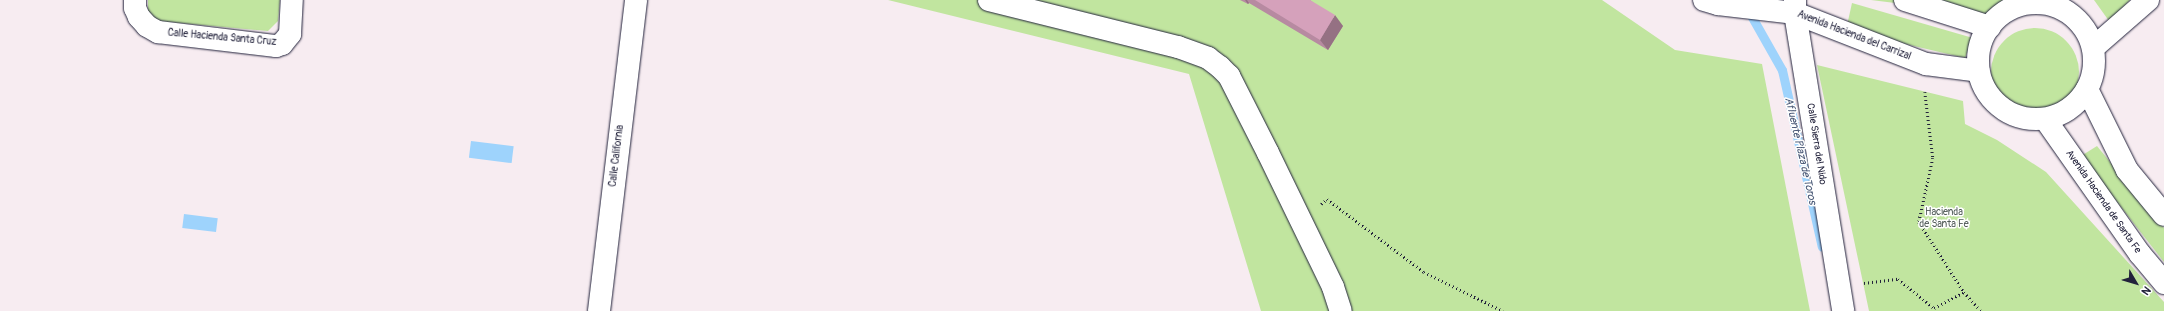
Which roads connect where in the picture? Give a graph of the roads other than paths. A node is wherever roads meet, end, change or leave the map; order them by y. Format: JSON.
{"nodes":[{"id":1,"x":135,"y":0,"type":"edge"},
{"id":2,"x":292,"y":0,"type":"edge"},
{"id":3,"x":636,"y":0,"type":"edge"},
{"id":4,"x":989,"y":0,"type":"edge"},
{"id":5,"x":1704,"y":0,"type":"edge"},
{"id":6,"x":1905,"y":0,"type":"edge"},
{"id":7,"x":2148,"y":0,"type":"edge"},
{"id":8,"x":2050,"y":2,"type":"edge"},
{"id":9,"x":1795,"y":6,"type":"edge"},
{"id":10,"x":1990,"y":27,"type":"junction"},
{"id":11,"x":2093,"y":48,"type":"junction"},
{"id":12,"x":1979,"y":71,"type":"junction"},
{"id":13,"x":2087,"y":89,"type":"junction"},
{"id":14,"x":2045,"y":119,"type":"junction"},
{"id":15,"x":2164,"y":214,"type":"edge"},
{"id":16,"x":2164,"y":283,"type":"edge"},
{"id":17,"x":599,"y":311,"type":"edge"},
{"id":18,"x":1341,"y":311,"type":"edge"},
{"id":19,"x":1843,"y":311,"type":"edge"}],
"edges":[{"from":1,"to":2,"type":"street","name":"Calle Hacienda Santa Cruz"},
{"from":3,"to":17,"type":"street","name":"Calle California"},
{"from":4,"to":18,"type":"street"},
{"from":5,"to":9,"type":"street","name":"Avenida Hacienda del Carrizal"},
{"from":6,"to":10,"type":"street"},
{"from":7,"to":11,"type":"street"},
{"from":8,"to":10,"type":"street"},
{"from":8,"to":11,"type":"street"},
{"from":9,"to":12,"type":"street","name":"Avenida Hacienda del Carrizal"},
{"from":9,"to":19,"type":"street","name":"Calle Sierra del Nido"},
{"from":10,"to":12,"type":"street"},
{"from":11,"to":13,"type":"street"},
{"from":12,"to":14,"type":"street"},
{"from":13,"to":14,"type":"street"},
{"from":13,"to":15,"type":"street"},
{"from":14,"to":16,"type":"street","name":"Avenida Hacienda de Santa Fe"}]}
